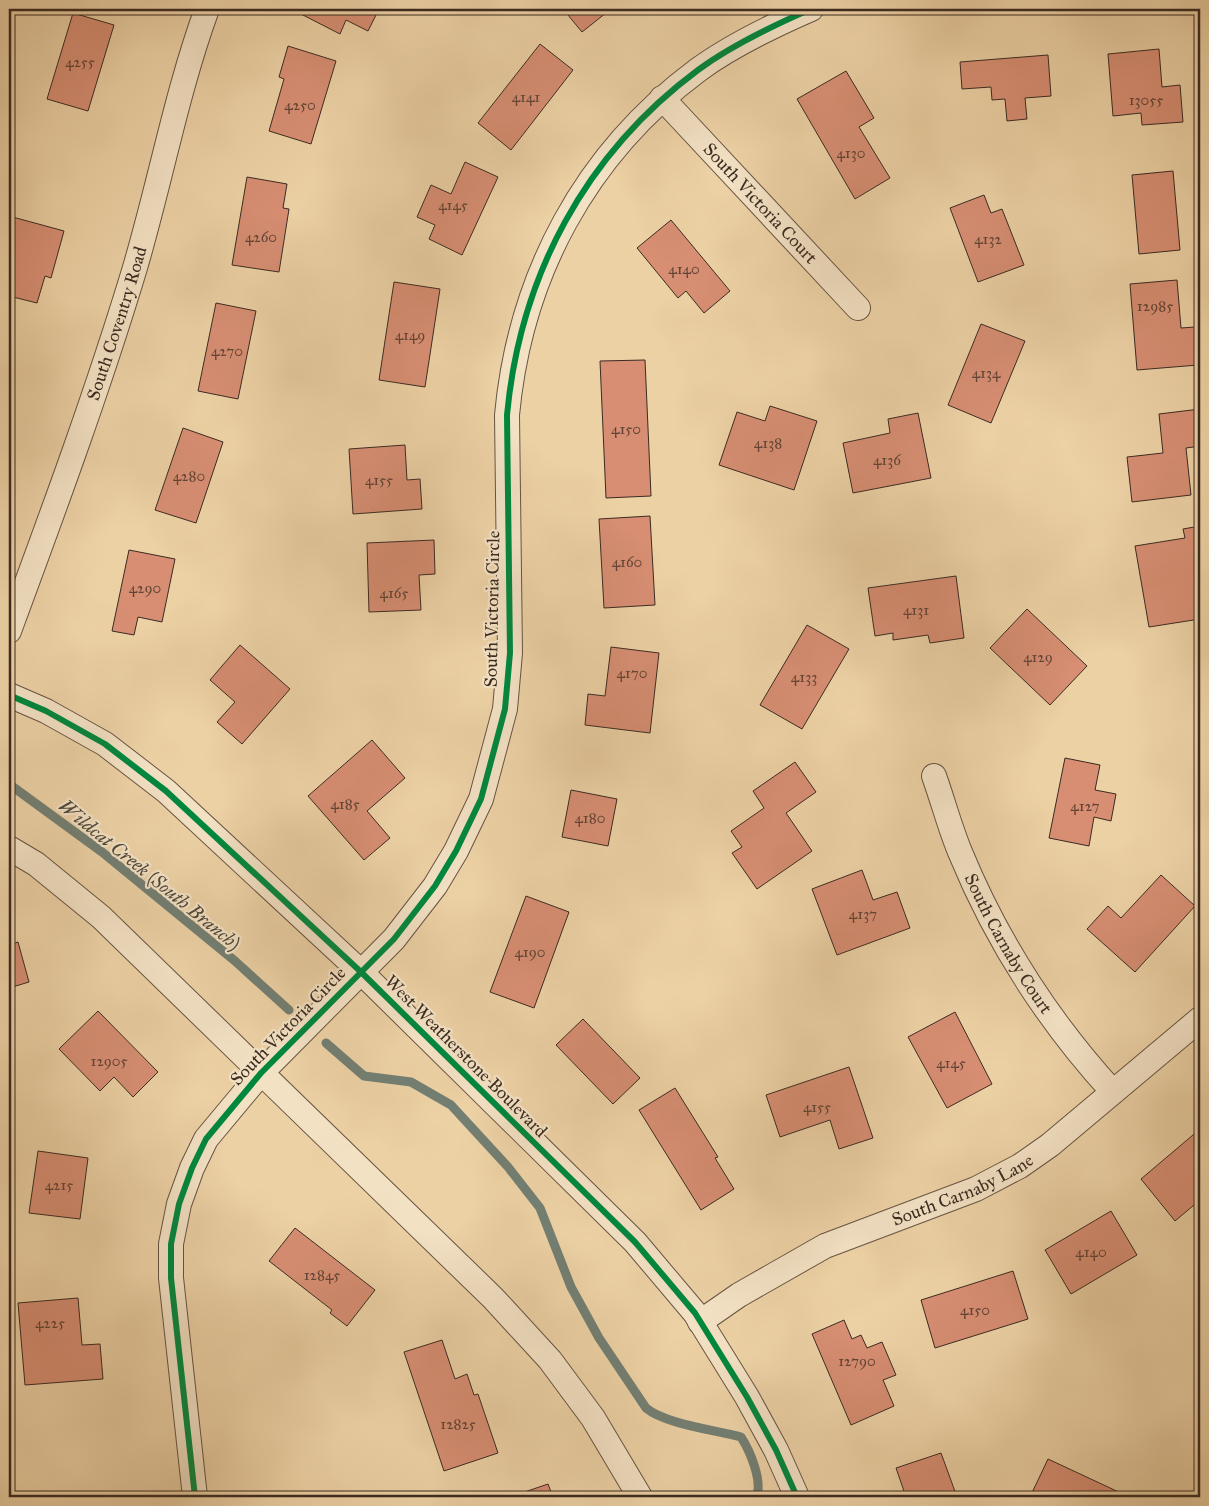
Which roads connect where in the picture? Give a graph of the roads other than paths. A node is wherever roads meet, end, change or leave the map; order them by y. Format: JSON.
{"nodes":[{"id":1,"x":207,"y":9,"type":"edge"},
{"id":2,"x":811,"y":9,"type":"edge"},
{"id":3,"x":662,"y":98,"type":"junction"},
{"id":4,"x":858,"y":308,"type":"dead end"},
{"id":5,"x":9,"y":631,"type":"edge"},
{"id":6,"x":9,"y":695,"type":"edge"},
{"id":7,"x":934,"y":776,"type":"dead end"},
{"id":8,"x":9,"y":848,"type":"edge"},
{"id":9,"x":360,"y":972,"type":"junction"},
{"id":10,"x":1200,"y":1019,"type":"edge"},
{"id":11,"x":261,"y":1073,"type":"junction"},
{"id":12,"x":1113,"y":1092,"type":"junction"},
{"id":13,"x":700,"y":1322,"type":"junction"},
{"id":14,"x":195,"y":1497,"type":"edge"},
{"id":15,"x":640,"y":1497,"type":"edge"},
{"id":16,"x":798,"y":1497,"type":"edge"}],
"edges":[{"from":1,"to":5,"type":"street","name":"South Coventry Road"},
{"from":2,"to":3,"type":"street","name":"South Victoria Circle"},
{"from":3,"to":4,"type":"street","name":"South Victoria Court"},
{"from":3,"to":9,"type":"street","name":"South Victoria Circle"},
{"from":6,"to":9,"type":"street","name":"West Weatherstone Boulevard"},
{"from":7,"to":12,"type":"street","name":"South Carnaby Court"},
{"from":8,"to":11,"type":"street"},
{"from":9,"to":11,"type":"street","name":"South Victoria Circle"},
{"from":9,"to":13,"type":"street","name":"West Weatherstone Boulevard"},
{"from":10,"to":12,"type":"street","name":"South Carnaby Lane"},
{"from":11,"to":14,"type":"street","name":"South Victoria Circle"},
{"from":11,"to":15,"type":"street"},
{"from":12,"to":13,"type":"street","name":"South Carnaby Lane"},
{"from":13,"to":16,"type":"street","name":"West Weatherstone Boulevard"}]}
